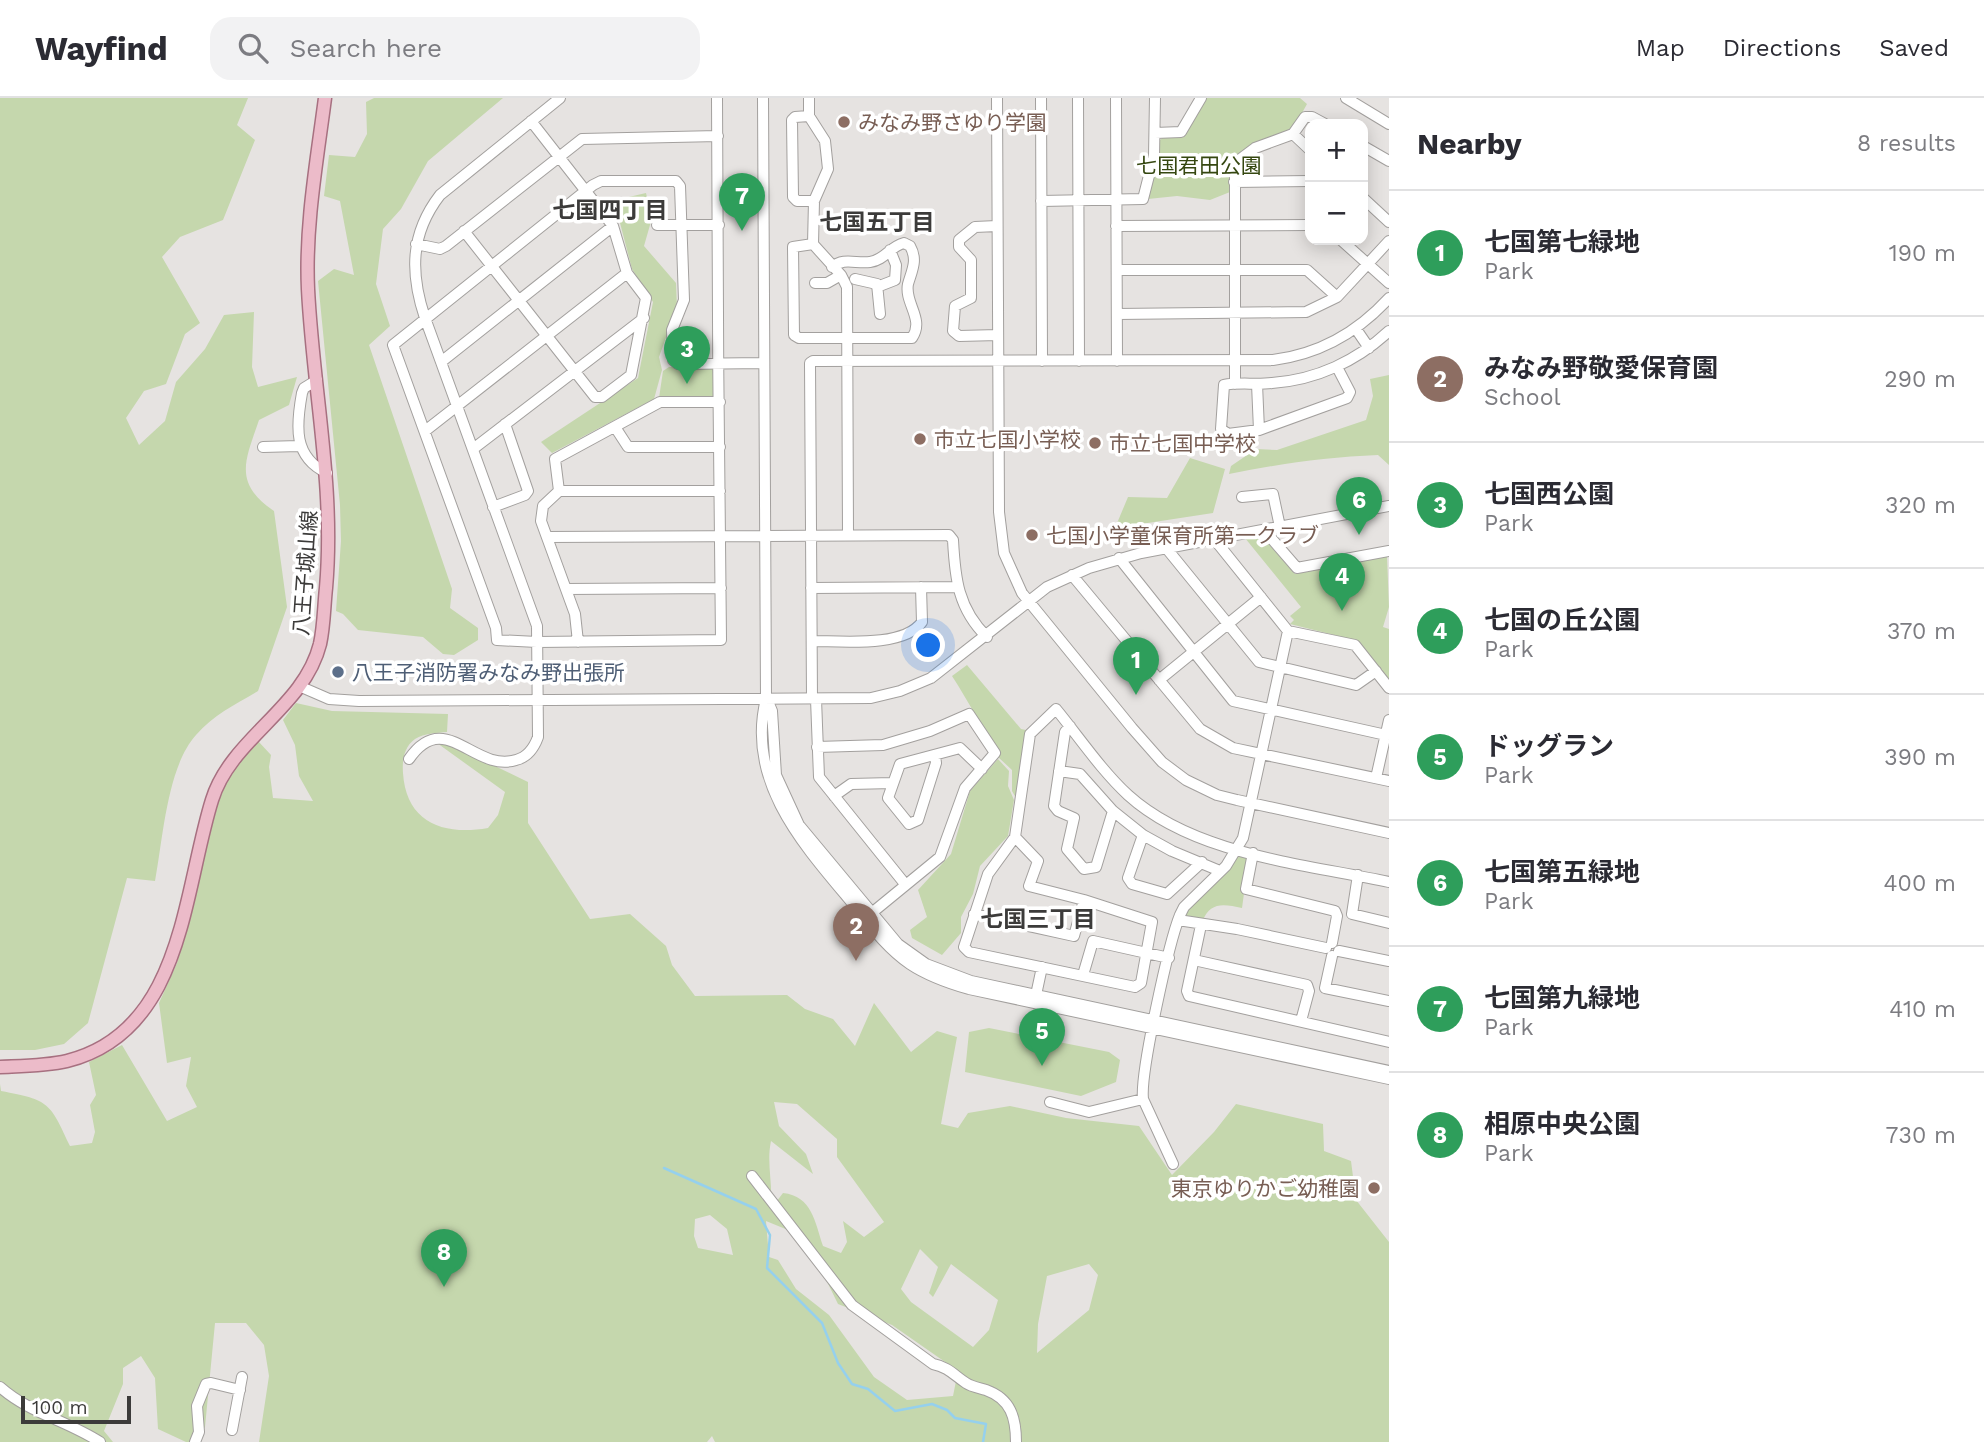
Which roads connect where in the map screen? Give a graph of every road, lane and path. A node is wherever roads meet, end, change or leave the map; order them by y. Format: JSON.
{"nodes":[{"id":1,"x":325,"y":98,"type":"edge"},
{"id":2,"x":560,"y":98,"type":"edge"},
{"id":3,"x":718,"y":98,"type":"edge"},
{"id":4,"x":764,"y":98,"type":"edge"},
{"id":5,"x":809,"y":98,"type":"edge"},
{"id":6,"x":997,"y":98,"type":"edge"},
{"id":7,"x":1041,"y":98,"type":"edge"},
{"id":8,"x":1078,"y":98,"type":"edge"},
{"id":9,"x":1116,"y":98,"type":"edge"},
{"id":10,"x":1155,"y":98,"type":"edge"},
{"id":11,"x":1201,"y":98,"type":"edge"},
{"id":12,"x":1346,"y":98,"type":"edge"},
{"id":13,"x":809,"y":116,"type":"junction"},
{"id":14,"x":1305,"y":120,"type":"edge"},
{"id":15,"x":531,"y":121,"type":"junction"},
{"id":16,"x":1389,"y":124,"type":"edge"},
{"id":17,"x":1155,"y":133,"type":"junction"},
{"id":18,"x":1293,"y":134,"type":"junction"},
{"id":19,"x":718,"y":136,"type":"junction"},
{"id":20,"x":1305,"y":145,"type":"edge"},
{"id":21,"x":1368,"y":149,"type":"edge"},
{"id":22,"x":559,"y":156,"type":"junction"},
{"id":23,"x":1389,"y":161,"type":"edge"},
{"id":24,"x":1305,"y":181,"type":"edge"},
{"id":25,"x":1234,"y":182,"type":"junction"},
{"id":26,"x":587,"y":190,"type":"junction"},
{"id":27,"x":1078,"y":199,"type":"junction"},
{"id":28,"x":814,"y":201,"type":"junction"},
{"id":29,"x":1041,"y":201,"type":"junction"},
{"id":30,"x":1117,"y":201,"type":"junction"},
{"id":31,"x":1368,"y":203,"type":"edge"},
{"id":32,"x":1389,"y":222,"type":"edge"},
{"id":33,"x":657,"y":225,"type":"dead end"},
{"id":34,"x":681,"y":225,"type":"junction"},
{"id":35,"x":719,"y":225,"type":"junction"},
{"id":36,"x":1305,"y":225,"type":"edge"},
{"id":37,"x":613,"y":226,"type":"junction"},
{"id":38,"x":997,"y":226,"type":"junction"},
{"id":39,"x":1116,"y":226,"type":"junction"},
{"id":40,"x":1234,"y":226,"type":"junction"},
{"id":41,"x":464,"y":231,"type":"junction"},
{"id":42,"x":1389,"y":241,"type":"edge"},
{"id":43,"x":416,"y":244,"type":"junction"},
{"id":44,"x":813,"y":244,"type":"junction"},
{"id":45,"x":1346,"y":245,"type":"edge"},
{"id":46,"x":890,"y":250,"type":"junction"},
{"id":47,"x":859,"y":263,"type":"junction"},
{"id":48,"x":1367,"y":264,"type":"junction"},
{"id":49,"x":492,"y":266,"type":"junction"},
{"id":50,"x":832,"y":267,"type":"junction"},
{"id":51,"x":1117,"y":270,"type":"junction"},
{"id":52,"x":1235,"y":270,"type":"junction"},
{"id":53,"x":627,"y":273,"type":"junction"},
{"id":54,"x":847,"y":279,"type":"junction"},
{"id":55,"x":816,"y":283,"type":"dead end"},
{"id":56,"x":1389,"y":283,"type":"edge"},
{"id":57,"x":877,"y":287,"type":"junction"},
{"id":58,"x":1337,"y":297,"type":"junction"},
{"id":59,"x":1389,"y":298,"type":"edge"},
{"id":60,"x":519,"y":301,"type":"junction"},
{"id":61,"x":880,"y":314,"type":"dead end"},
{"id":62,"x":1117,"y":314,"type":"junction"},
{"id":63,"x":1235,"y":314,"type":"junction"},
{"id":64,"x":425,"y":318,"type":"junction"},
{"id":65,"x":643,"y":318,"type":"junction"},
{"id":66,"x":1356,"y":329,"type":"junction"},
{"id":67,"x":1389,"y":331,"type":"edge"},
{"id":68,"x":546,"y":335,"type":"junction"},
{"id":69,"x":998,"y":335,"type":"junction"},
{"id":70,"x":847,"y":338,"type":"junction"},
{"id":71,"x":1369,"y":348,"type":"junction"},
{"id":72,"x":998,"y":360,"type":"junction"},
{"id":73,"x":1235,"y":360,"type":"junction"},
{"id":74,"x":847,"y":361,"type":"junction"},
{"id":75,"x":1042,"y":361,"type":"junction"},
{"id":76,"x":1079,"y":361,"type":"junction"},
{"id":77,"x":1117,"y":361,"type":"junction"},
{"id":78,"x":441,"y":362,"type":"junction"},
{"id":79,"x":719,"y":363,"type":"junction"},
{"id":80,"x":764,"y":363,"type":"junction"},
{"id":81,"x":1337,"y":367,"type":"junction"},
{"id":82,"x":573,"y":370,"type":"junction"},
{"id":83,"x":317,"y":380,"type":"junction"},
{"id":84,"x":1235,"y":384,"type":"junction"},
{"id":85,"x":1257,"y":384,"type":"junction"},
{"id":86,"x":720,"y":402,"type":"junction"},
{"id":87,"x":457,"y":406,"type":"junction"},
{"id":88,"x":505,"y":424,"type":"junction"},
{"id":89,"x":615,"y":427,"type":"junction"},
{"id":90,"x":1259,"y":430,"type":"junction"},
{"id":91,"x":425,"y":431,"type":"junction"},
{"id":92,"x":299,"y":446,"type":"junction"},
{"id":93,"x":720,"y":446,"type":"junction"},
{"id":94,"x":262,"y":447,"type":"dead end"},
{"id":95,"x":473,"y":449,"type":"junction"},
{"id":96,"x":327,"y":473,"type":"junction"},
{"id":97,"x":559,"y":491,"type":"junction"},
{"id":98,"x":720,"y":491,"type":"junction"},
{"id":99,"x":1242,"y":498,"type":"dead end"},
{"id":100,"x":1389,"y":506,"type":"edge"},
{"id":101,"x":493,"y":507,"type":"junction"},
{"id":102,"x":1280,"y":527,"type":"junction"},
{"id":103,"x":1264,"y":530,"type":"junction"},
{"id":104,"x":848,"y":534,"type":"junction"},
{"id":105,"x":720,"y":535,"type":"junction"},
{"id":106,"x":766,"y":535,"type":"junction"},
{"id":107,"x":811,"y":535,"type":"junction"},
{"id":108,"x":547,"y":537,"type":"junction"},
{"id":109,"x":1215,"y":540,"type":"junction"},
{"id":110,"x":1167,"y":549,"type":"junction"},
{"id":111,"x":1389,"y":551,"type":"edge"},
{"id":112,"x":1119,"y":558,"type":"junction"},
{"id":113,"x":1072,"y":575,"type":"junction"},
{"id":114,"x":921,"y":587,"type":"junction"},
{"id":115,"x":956,"y":587,"type":"junction"},
{"id":116,"x":721,"y":588,"type":"junction"},
{"id":117,"x":811,"y":588,"type":"junction"},
{"id":118,"x":566,"y":589,"type":"junction"},
{"id":119,"x":1261,"y":597,"type":"junction"},
{"id":120,"x":1028,"y":602,"type":"junction"},
{"id":121,"x":1228,"y":625,"type":"junction"},
{"id":122,"x":1288,"y":631,"type":"junction"},
{"id":123,"x":987,"y":637,"type":"junction"},
{"id":124,"x":812,"y":641,"type":"junction"},
{"id":125,"x":537,"y":642,"type":"junction"},
{"id":126,"x":578,"y":642,"type":"junction"},
{"id":127,"x":1194,"y":654,"type":"junction"},
{"id":128,"x":1280,"y":668,"type":"junction"},
{"id":129,"x":1376,"y":671,"type":"junction"},
{"id":130,"x":1159,"y":680,"type":"junction"},
{"id":131,"x":299,"y":686,"type":"junction"},
{"id":132,"x":1389,"y":688,"type":"edge"},
{"id":133,"x":766,"y":699,"type":"junction"},
{"id":134,"x":814,"y":699,"type":"junction"},
{"id":135,"x":537,"y":700,"type":"junction"},
{"id":136,"x":1271,"y":710,"type":"junction"},
{"id":137,"x":1389,"y":720,"type":"edge"},
{"id":138,"x":1070,"y":726,"type":"junction"},
{"id":139,"x":1386,"y":735,"type":"junction"},
{"id":140,"x":817,"y":747,"type":"junction"},
{"id":141,"x":1261,"y":754,"type":"junction"},
{"id":142,"x":935,"y":755,"type":"junction"},
{"id":143,"x":409,"y":759,"type":"dead end"},
{"id":144,"x":982,"y":769,"type":"junction"},
{"id":145,"x":1059,"y":771,"type":"junction"},
{"id":146,"x":1376,"y":778,"type":"junction"},
{"id":147,"x":1389,"y":781,"type":"edge"},
{"id":148,"x":892,"y":783,"type":"junction"},
{"id":149,"x":834,"y":796,"type":"junction"},
{"id":150,"x":1251,"y":803,"type":"junction"},
{"id":151,"x":1113,"y":811,"type":"junction"},
{"id":152,"x":1389,"y":833,"type":"edge"},
{"id":153,"x":1143,"y":835,"type":"junction"},
{"id":154,"x":1015,"y":837,"type":"junction"},
{"id":155,"x":1238,"y":849,"type":"junction"},
{"id":156,"x":1254,"y":853,"type":"junction"},
{"id":157,"x":1202,"y":862,"type":"junction"},
{"id":158,"x":1220,"y":871,"type":"junction"},
{"id":159,"x":1358,"y":875,"type":"junction"},
{"id":160,"x":1389,"y":882,"type":"edge"},
{"id":161,"x":905,"y":884,"type":"junction"},
{"id":162,"x":1084,"y":900,"type":"junction"},
{"id":163,"x":974,"y":914,"type":"junction"},
{"id":164,"x":868,"y":916,"type":"junction"},
{"id":165,"x":1178,"y":920,"type":"junction"},
{"id":166,"x":1389,"y":923,"type":"edge"},
{"id":167,"x":1201,"y":925,"type":"junction"},
{"id":168,"x":1332,"y":949,"type":"junction"},
{"id":169,"x":1148,"y":953,"type":"junction"},
{"id":170,"x":1169,"y":958,"type":"junction"},
{"id":171,"x":1194,"y":960,"type":"junction"},
{"id":172,"x":1389,"y":961,"type":"edge"},
{"id":173,"x":1042,"y":967,"type":"junction"},
{"id":174,"x":1083,"y":975,"type":"junction"},
{"id":175,"x":1037,"y":995,"type":"junction"},
{"id":176,"x":1389,"y":1000,"type":"edge"},
{"id":177,"x":1301,"y":1021,"type":"junction"},
{"id":178,"x":1155,"y":1024,"type":"junction"},
{"id":179,"x":1389,"y":1042,"type":"edge"},
{"id":180,"x":0,"y":1067,"type":"edge"},
{"id":181,"x":1389,"y":1071,"type":"edge"},
{"id":182,"x":1389,"y":1079,"type":"edge"},
{"id":183,"x":1143,"y":1099,"type":"junction"},
{"id":184,"x":1049,"y":1102,"type":"dead end"},
{"id":185,"x":1173,"y":1164,"type":"dead end"},
{"id":186,"x":752,"y":1176,"type":"dead end"},
{"id":187,"x":242,"y":1377,"type":"dead end"},
{"id":188,"x":0,"y":1387,"type":"edge"},
{"id":189,"x":240,"y":1390,"type":"junction"},
{"id":190,"x":232,"y":1430,"type":"dead end"},
{"id":191,"x":100,"y":1442,"type":"edge"},
{"id":192,"x":195,"y":1442,"type":"edge"},
{"id":193,"x":1016,"y":1442,"type":"edge"}],
"edges":[{"from":1,"to":83,"type":"main road","name":"八王子城山線"},
{"from":2,"to":15,"type":"street"},
{"from":3,"to":19,"type":"street"},
{"from":4,"to":80,"type":"street"},
{"from":5,"to":13,"type":"street"},
{"from":6,"to":38,"type":"street"},
{"from":7,"to":29,"type":"street"},
{"from":8,"to":27,"type":"street"},
{"from":9,"to":30,"type":"street"},
{"from":10,"to":17,"type":"street"},
{"from":11,"to":17,"type":"street"},
{"from":12,"to":16,"type":"street"},
{"from":13,"to":28,"type":"street"},
{"from":13,"to":28,"type":"street"},
{"from":14,"to":18,"type":"street"},
{"from":15,"to":22,"type":"street"},
{"from":15,"to":43,"type":"street"},
{"from":17,"to":30,"type":"street"},
{"from":18,"to":20,"type":"street"},
{"from":18,"to":25,"type":"street"},
{"from":19,"to":22,"type":"street"},
{"from":19,"to":35,"type":"street"},
{"from":21,"to":23,"type":"street"},
{"from":22,"to":26,"type":"street"},
{"from":22,"to":41,"type":"street"},
{"from":24,"to":25,"type":"street"},
{"from":25,"to":40,"type":"street"},
{"from":26,"to":34,"type":"street"},
{"from":26,"to":37,"type":"street"},
{"from":26,"to":49,"type":"street"},
{"from":27,"to":29,"type":"street"},
{"from":27,"to":30,"type":"street"},
{"from":27,"to":76,"type":"street"},
{"from":28,"to":44,"type":"street"},
{"from":29,"to":75,"type":"street"},
{"from":30,"to":39,"type":"street"},
{"from":31,"to":32,"type":"street"},
{"from":33,"to":34,"type":"street"},
{"from":34,"to":35,"type":"street"},
{"from":34,"to":79,"type":"street"},
{"from":35,"to":79,"type":"street"},
{"from":36,"to":40,"type":"street"},
{"from":37,"to":53,"type":"street"},
{"from":37,"to":60,"type":"street"},
{"from":38,"to":69,"type":"street"},
{"from":38,"to":69,"type":"street"},
{"from":39,"to":40,"type":"street"},
{"from":39,"to":51,"type":"street"},
{"from":40,"to":52,"type":"street"},
{"from":41,"to":43,"type":"street"},
{"from":41,"to":49,"type":"street"},
{"from":42,"to":48,"type":"street"},
{"from":43,"to":64,"type":"street"},
{"from":44,"to":50,"type":"street"},
{"from":44,"to":70,"type":"street"},
{"from":45,"to":48,"type":"street"},
{"from":46,"to":47,"type":"street"},
{"from":46,"to":57,"type":"street"},
{"from":46,"to":70,"type":"street"},
{"from":47,"to":50,"type":"street"},
{"from":47,"to":54,"type":"street"},
{"from":48,"to":56,"type":"street"},
{"from":48,"to":58,"type":"street"},
{"from":49,"to":60,"type":"street"},
{"from":49,"to":64,"type":"street"},
{"from":50,"to":54,"type":"street"},
{"from":51,"to":52,"type":"street"},
{"from":51,"to":62,"type":"street"},
{"from":52,"to":58,"type":"street"},
{"from":52,"to":63,"type":"street"},
{"from":53,"to":65,"type":"street"},
{"from":53,"to":68,"type":"street"},
{"from":54,"to":55,"type":"street"},
{"from":54,"to":57,"type":"street"},
{"from":54,"to":70,"type":"street"},
{"from":57,"to":61,"type":"street"},
{"from":58,"to":63,"type":"street"},
{"from":59,"to":66,"type":"street"},
{"from":60,"to":68,"type":"street"},
{"from":60,"to":78,"type":"street"},
{"from":62,"to":63,"type":"street"},
{"from":62,"to":77,"type":"street"},
{"from":63,"to":73,"type":"street"},
{"from":64,"to":78,"type":"street"},
{"from":64,"to":91,"type":"street"},
{"from":65,"to":82,"type":"street"},
{"from":65,"to":82,"type":"street"},
{"from":66,"to":71,"type":"street"},
{"from":66,"to":73,"type":"street"},
{"from":67,"to":71,"type":"street"},
{"from":68,"to":82,"type":"street"},
{"from":68,"to":87,"type":"street"},
{"from":69,"to":72,"type":"street"},
{"from":70,"to":74,"type":"street"},
{"from":71,"to":81,"type":"street"},
{"from":72,"to":74,"type":"street"},
{"from":72,"to":75,"type":"street"},
{"from":72,"to":120,"type":"street"},
{"from":73,"to":77,"type":"street"},
{"from":73,"to":84,"type":"street"},
{"from":74,"to":104,"type":"street"},
{"from":74,"to":107,"type":"street"},
{"from":75,"to":76,"type":"street"},
{"from":76,"to":77,"type":"street"},
{"from":78,"to":87,"type":"street"},
{"from":79,"to":80,"type":"street"},
{"from":79,"to":86,"type":"street"},
{"from":80,"to":106,"type":"street"},
{"from":81,"to":85,"type":"street"},
{"from":81,"to":90,"type":"street"},
{"from":82,"to":88,"type":"street"},
{"from":83,"to":92,"type":"street"},
{"from":83,"to":96,"type":"main road","name":"八王子城山線"},
{"from":84,"to":85,"type":"street"},
{"from":84,"to":90,"type":"street"},
{"from":85,"to":90,"type":"street"},
{"from":86,"to":89,"type":"street"},
{"from":86,"to":93,"type":"street"},
{"from":87,"to":91,"type":"street"},
{"from":87,"to":95,"type":"street"},
{"from":88,"to":95,"type":"street"},
{"from":88,"to":101,"type":"street"},
{"from":89,"to":93,"type":"street"},
{"from":89,"to":97,"type":"street"},
{"from":91,"to":125,"type":"street"},
{"from":92,"to":94,"type":"street"},
{"from":92,"to":96,"type":"street"},
{"from":93,"to":98,"type":"street"},
{"from":95,"to":101,"type":"street"},
{"from":96,"to":131,"type":"main road","name":"八王子城山線"},
{"from":97,"to":98,"type":"street"},
{"from":97,"to":108,"type":"street"},
{"from":98,"to":105,"type":"street"},
{"from":99,"to":102,"type":"street"},
{"from":100,"to":102,"type":"street"},
{"from":101,"to":125,"type":"street"},
{"from":102,"to":103,"type":"street"},
{"from":103,"to":109,"type":"street"},
{"from":103,"to":111,"type":"street"},
{"from":104,"to":107,"type":"street"},
{"from":104,"to":115,"type":"street"},
{"from":105,"to":106,"type":"street"},
{"from":105,"to":108,"type":"street"},
{"from":105,"to":116,"type":"street"},
{"from":106,"to":107,"type":"street"},
{"from":106,"to":133,"type":"street"},
{"from":107,"to":117,"type":"street"},
{"from":108,"to":118,"type":"street"},
{"from":109,"to":110,"type":"street"},
{"from":109,"to":119,"type":"street"},
{"from":110,"to":112,"type":"street"},
{"from":110,"to":121,"type":"street"},
{"from":112,"to":113,"type":"street"},
{"from":112,"to":127,"type":"street"},
{"from":113,"to":120,"type":"street"},
{"from":113,"to":130,"type":"street"},
{"from":114,"to":115,"type":"street"},
{"from":114,"to":117,"type":"street"},
{"from":114,"to":124,"type":"street"},
{"from":115,"to":123,"type":"street"},
{"from":116,"to":118,"type":"street"},
{"from":116,"to":126,"type":"street"},
{"from":117,"to":124,"type":"street"},
{"from":118,"to":126,"type":"street"},
{"from":119,"to":121,"type":"street"},
{"from":119,"to":122,"type":"street"},
{"from":120,"to":123,"type":"street"},
{"from":120,"to":150,"type":"street"},
{"from":121,"to":127,"type":"street"},
{"from":121,"to":128,"type":"street"},
{"from":122,"to":128,"type":"street"},
{"from":122,"to":129,"type":"street"},
{"from":123,"to":134,"type":"street"},
{"from":124,"to":134,"type":"street"},
{"from":125,"to":126,"type":"street"},
{"from":125,"to":135,"type":"street"},
{"from":127,"to":130,"type":"street"},
{"from":127,"to":136,"type":"street"},
{"from":128,"to":129,"type":"street"},
{"from":128,"to":136,"type":"street"},
{"from":129,"to":132,"type":"street"},
{"from":130,"to":141,"type":"street"},
{"from":131,"to":135,"type":"street"},
{"from":131,"to":180,"type":"main road","name":"八王子城山線"},
{"from":133,"to":134,"type":"street"},
{"from":133,"to":135,"type":"street"},
{"from":133,"to":164,"type":"street"},
{"from":134,"to":140,"type":"street"},
{"from":135,"to":143,"type":"street"},
{"from":136,"to":139,"type":"street"},
{"from":136,"to":141,"type":"street"},
{"from":137,"to":139,"type":"street"},
{"from":138,"to":145,"type":"street"},
{"from":138,"to":154,"type":"street"},
{"from":138,"to":155,"type":"street"},
{"from":139,"to":146,"type":"street"},
{"from":140,"to":144,"type":"street"},
{"from":140,"to":149,"type":"street"},
{"from":141,"to":146,"type":"street"},
{"from":141,"to":150,"type":"street"},
{"from":142,"to":144,"type":"street"},
{"from":142,"to":148,"type":"street"},
{"from":142,"to":148,"type":"street"},
{"from":144,"to":161,"type":"street"},
{"from":145,"to":151,"type":"street"},
{"from":145,"to":151,"type":"street"},
{"from":146,"to":147,"type":"street"},
{"from":148,"to":149,"type":"street"},
{"from":149,"to":161,"type":"street"},
{"from":150,"to":152,"type":"street"},
{"from":150,"to":155,"type":"street"},
{"from":151,"to":153,"type":"street"},
{"from":153,"to":157,"type":"street"},
{"from":153,"to":157,"type":"street"},
{"from":154,"to":162,"type":"street"},
{"from":154,"to":163,"type":"street"},
{"from":155,"to":156,"type":"street"},
{"from":155,"to":158,"type":"street"},
{"from":156,"to":159,"type":"street"},
{"from":156,"to":168,"type":"street"},
{"from":157,"to":158,"type":"street"},
{"from":158,"to":165,"type":"street"},
{"from":159,"to":160,"type":"street"},
{"from":159,"to":166,"type":"street"},
{"from":161,"to":164,"type":"street"},
{"from":162,"to":163,"type":"street"},
{"from":162,"to":169,"type":"street"},
{"from":163,"to":173,"type":"street"},
{"from":164,"to":175,"type":"street"},
{"from":164,"to":178,"type":"street"},
{"from":165,"to":167,"type":"street"},
{"from":165,"to":170,"type":"street"},
{"from":167,"to":168,"type":"street"},
{"from":167,"to":171,"type":"street"},
{"from":168,"to":172,"type":"street"},
{"from":168,"to":176,"type":"street"},
{"from":169,"to":170,"type":"street"},
{"from":169,"to":174,"type":"street"},
{"from":169,"to":174,"type":"street"},
{"from":170,"to":178,"type":"street"},
{"from":171,"to":177,"type":"street"},
{"from":171,"to":177,"type":"street"},
{"from":173,"to":174,"type":"street"},
{"from":173,"to":175,"type":"street"},
{"from":175,"to":178,"type":"street"},
{"from":177,"to":179,"type":"street"},
{"from":178,"to":181,"type":"street"},
{"from":178,"to":182,"type":"street"},
{"from":178,"to":183,"type":"street"},
{"from":183,"to":184,"type":"street"},
{"from":183,"to":185,"type":"street"},
{"from":186,"to":193,"type":"street"},
{"from":187,"to":189,"type":"street"},
{"from":188,"to":191,"type":"street"},
{"from":189,"to":190,"type":"street"},
{"from":189,"to":192,"type":"street"}]}
